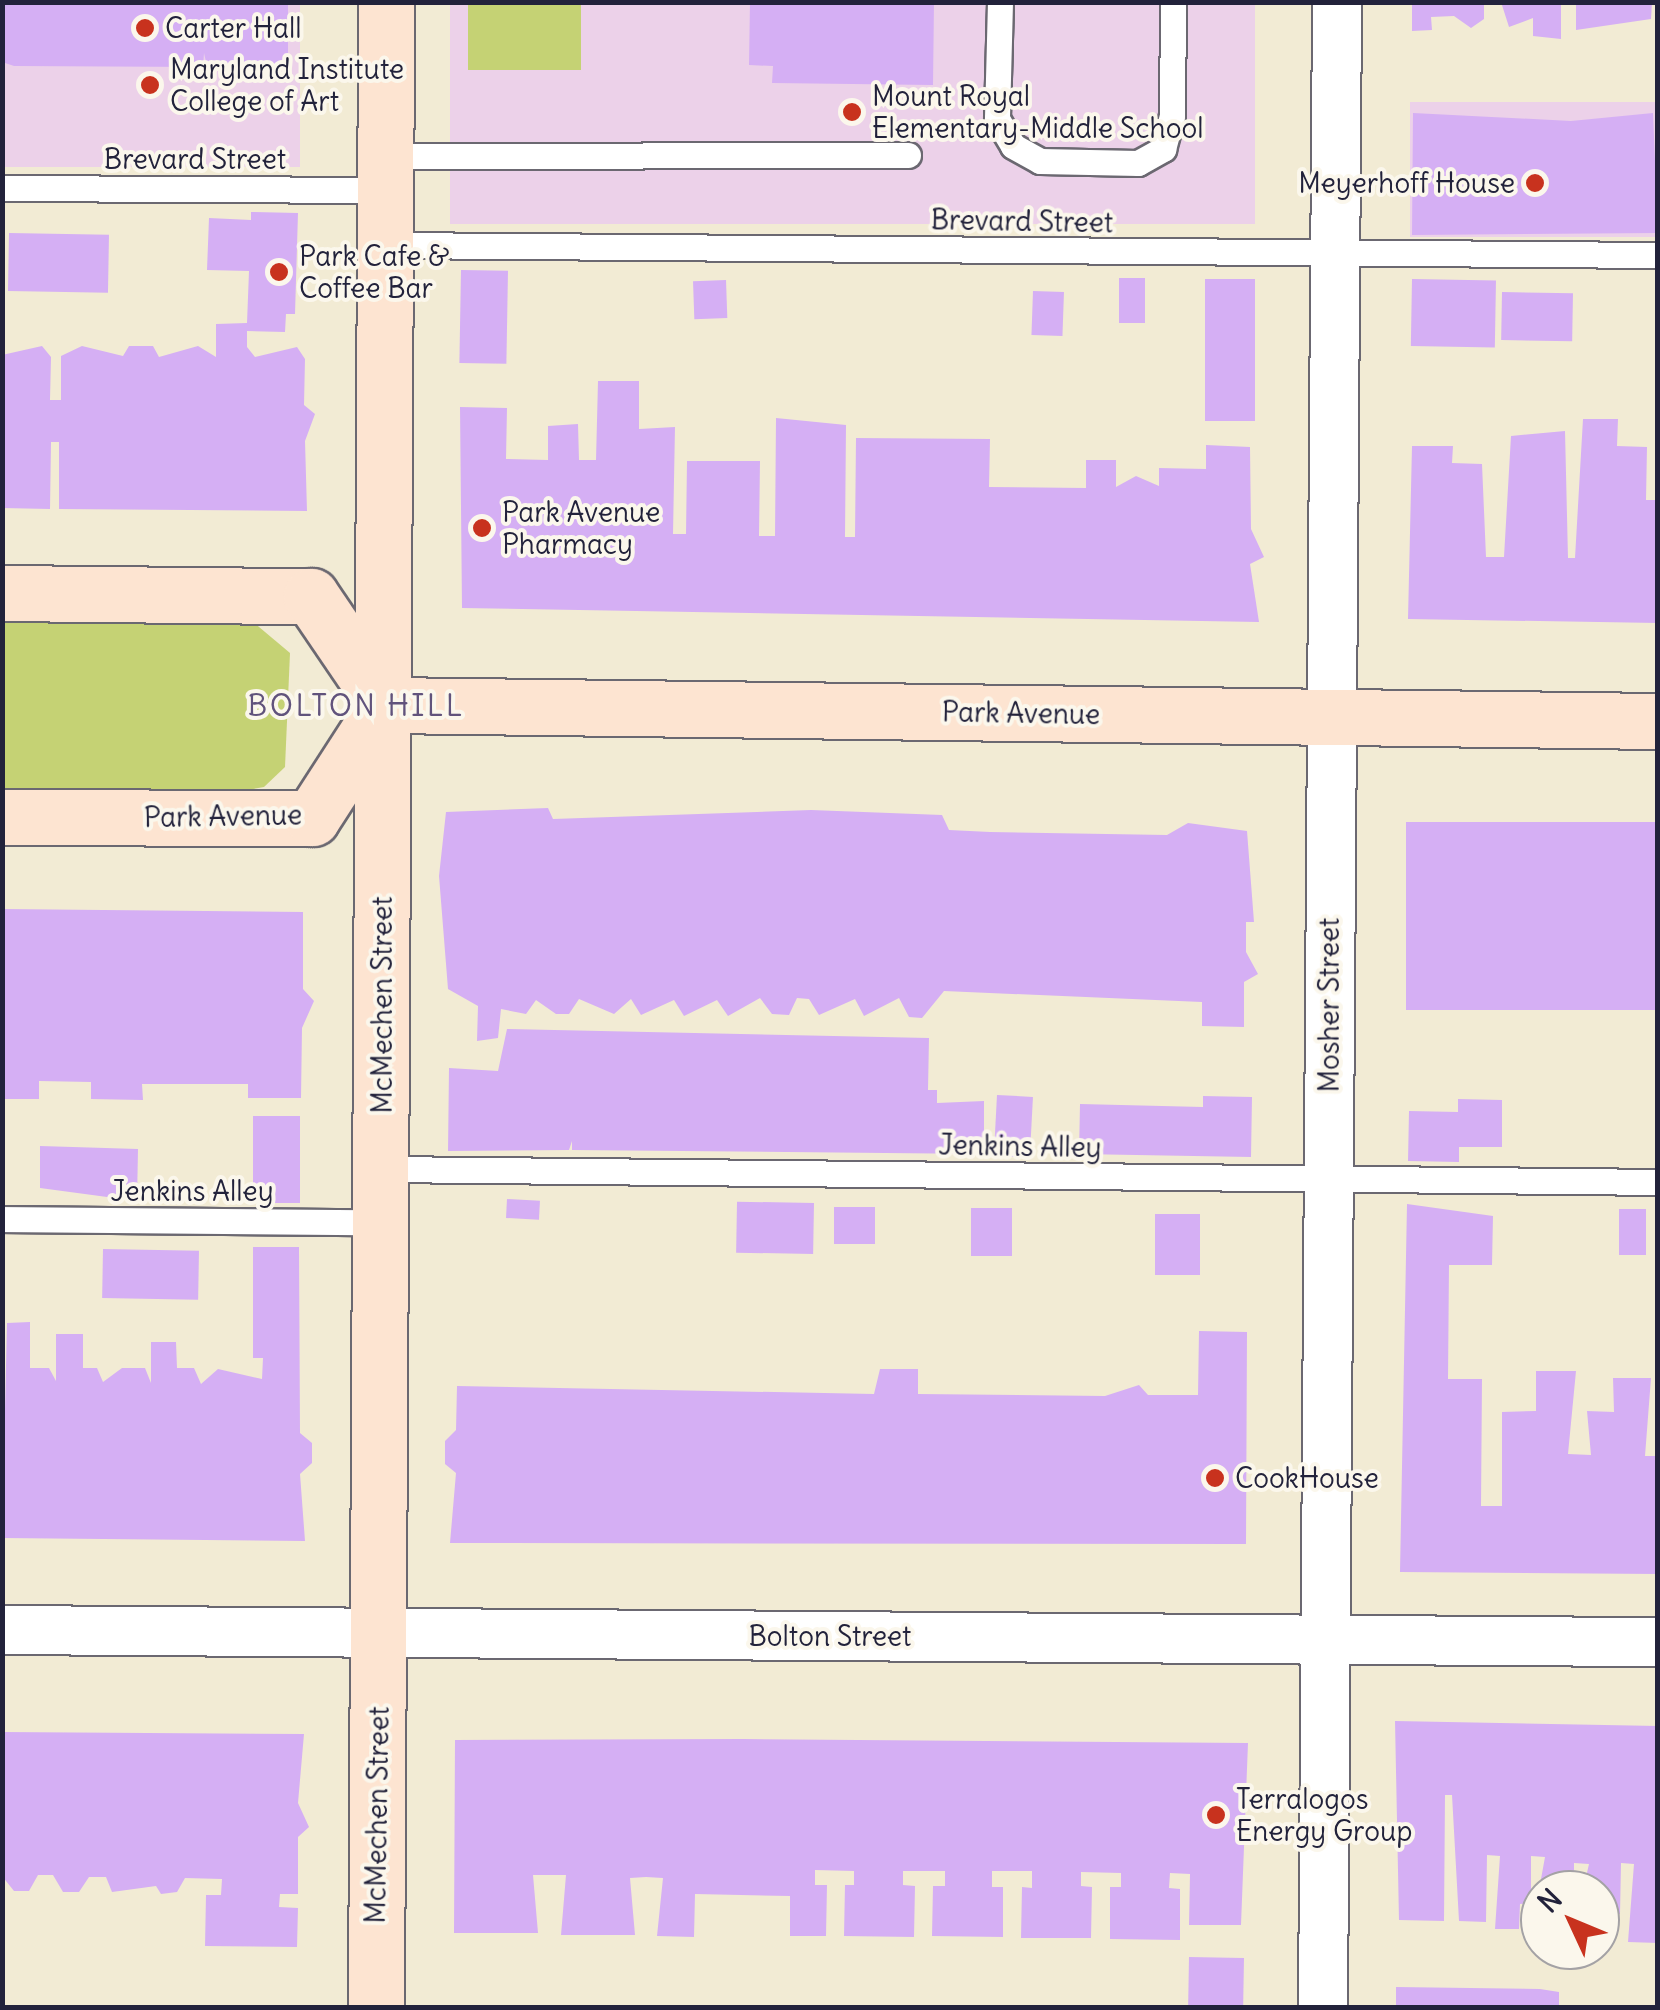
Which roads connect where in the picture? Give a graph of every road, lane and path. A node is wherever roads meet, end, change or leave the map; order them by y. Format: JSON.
{"nodes":[{"id":1,"x":386,"y":2,"type":"edge"},
{"id":2,"x":1000,"y":2,"type":"edge"},
{"id":3,"x":1173,"y":2,"type":"edge"},
{"id":4,"x":1337,"y":2,"type":"edge"},
{"id":5,"x":908,"y":155,"type":"dead end"},
{"id":6,"x":387,"y":173,"type":"junction"},
{"id":7,"x":2,"y":188,"type":"edge"},
{"id":8,"x":387,"y":245,"type":"junction"},
{"id":9,"x":1334,"y":252,"type":"junction"},
{"id":10,"x":1658,"y":255,"type":"edge"},
{"id":11,"x":2,"y":593,"type":"edge"},
{"id":12,"x":385,"y":705,"type":"junction"},
{"id":13,"x":1331,"y":717,"type":"junction"},
{"id":14,"x":1658,"y":721,"type":"edge"},
{"id":15,"x":2,"y":817,"type":"edge"},
{"id":16,"x":381,"y":1168,"type":"junction"},
{"id":17,"x":1328,"y":1178,"type":"junction"},
{"id":18,"x":1658,"y":1182,"type":"edge"},
{"id":19,"x":2,"y":1219,"type":"edge"},
{"id":20,"x":380,"y":1222,"type":"junction"},
{"id":21,"x":2,"y":1630,"type":"edge"},
{"id":22,"x":379,"y":1633,"type":"junction"},
{"id":23,"x":1325,"y":1640,"type":"junction"},
{"id":24,"x":1658,"y":1642,"type":"edge"},
{"id":25,"x":376,"y":2008,"type":"edge"},
{"id":26,"x":1323,"y":2008,"type":"edge"}],
"edges":[{"from":1,"to":6,"type":"street","name":"McMechen Street"},
{"from":2,"to":3,"type":"lane"},
{"from":4,"to":9,"type":"street","name":"Mosher Street"},
{"from":5,"to":6,"type":"lane","name":"Brevard Street"},
{"from":6,"to":7,"type":"lane","name":"Brevard Street"},
{"from":6,"to":8,"type":"street","name":"McMechen Street"},
{"from":8,"to":9,"type":"lane","name":"Brevard Street"},
{"from":8,"to":12,"type":"street","name":"McMechen Street"},
{"from":9,"to":10,"type":"lane","name":"Brevard Street"},
{"from":9,"to":13,"type":"street","name":"Mosher Street"},
{"from":11,"to":12,"type":"street"},
{"from":12,"to":13,"type":"street","name":"Park Avenue"},
{"from":12,"to":15,"type":"street","name":"Park Avenue"},
{"from":12,"to":16,"type":"street","name":"McMechen Street"},
{"from":13,"to":14,"type":"street","name":"Park Avenue"},
{"from":13,"to":17,"type":"street","name":"Mosher Street"},
{"from":16,"to":17,"type":"lane","name":"Jenkins Alley"},
{"from":16,"to":20,"type":"street","name":"McMechen Street"},
{"from":17,"to":18,"type":"lane","name":"Jenkins Alley"},
{"from":17,"to":23,"type":"street","name":"Mosher Street"},
{"from":19,"to":20,"type":"lane","name":"Jenkins Alley"},
{"from":20,"to":22,"type":"street","name":"McMechen Street"},
{"from":21,"to":22,"type":"street","name":"Bolton Street"},
{"from":22,"to":23,"type":"street","name":"Bolton Street"},
{"from":22,"to":25,"type":"street","name":"McMechen Street"},
{"from":23,"to":24,"type":"street","name":"Bolton Street"},
{"from":23,"to":26,"type":"street","name":"Mosher Street"}]}
